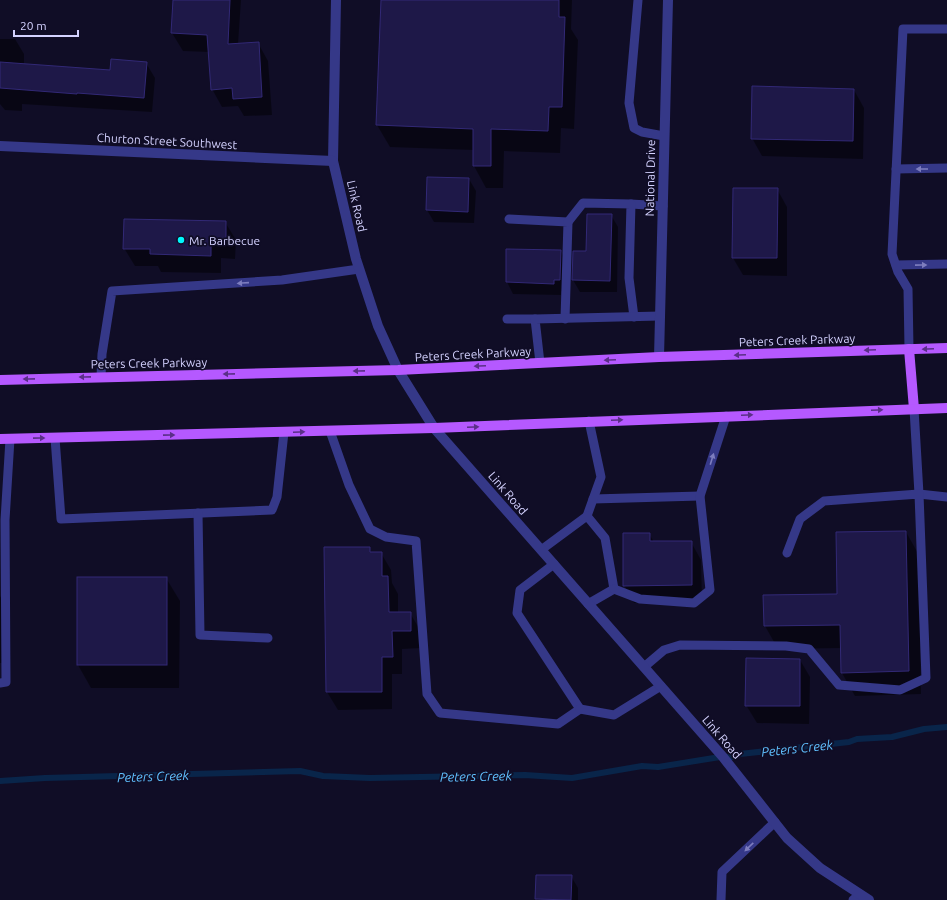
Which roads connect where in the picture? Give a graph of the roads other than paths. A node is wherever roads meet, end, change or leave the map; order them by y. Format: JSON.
{"nodes":[{"id":1,"x":336,"y":0,"type":"edge"},
{"id":2,"x":638,"y":0,"type":"edge"},
{"id":3,"x":668,"y":0,"type":"edge"},
{"id":4,"x":947,"y":29,"type":"edge"},
{"id":5,"x":664,"y":136,"type":"junction"},
{"id":6,"x":0,"y":146,"type":"edge"},
{"id":7,"x":333,"y":161,"type":"junction"},
{"id":8,"x":947,"y":168,"type":"edge"},
{"id":9,"x":896,"y":169,"type":"junction"},
{"id":10,"x":631,"y":204,"type":"junction"},
{"id":11,"x":663,"y":206,"type":"junction"},
{"id":12,"x":509,"y":219,"type":"dead end"},
{"id":13,"x":568,"y":222,"type":"junction"},
{"id":14,"x":947,"y":264,"type":"edge"},
{"id":15,"x":896,"y":265,"type":"junction"},
{"id":16,"x":359,"y":269,"type":"junction"},
{"id":17,"x":660,"y":316,"type":"junction"},
{"id":18,"x":634,"y":317,"type":"junction"},
{"id":19,"x":565,"y":318,"type":"junction"},
{"id":20,"x":507,"y":319,"type":"dead end"},
{"id":21,"x":535,"y":319,"type":"junction"},
{"id":22,"x":947,"y":348,"type":"edge"},
{"id":23,"x":909,"y":349,"type":"junction"},
{"id":24,"x":659,"y":357,"type":"junction"},
{"id":25,"x":540,"y":363,"type":"junction"},
{"id":26,"x":398,"y":370,"type":"junction"},
{"id":27,"x":101,"y":377,"type":"junction"},
{"id":28,"x":0,"y":380,"type":"edge"},
{"id":29,"x":947,"y":408,"type":"edge"},
{"id":30,"x":914,"y":409,"type":"junction"},
{"id":31,"x":726,"y":416,"type":"junction"},
{"id":32,"x":590,"y":421,"type":"junction"},
{"id":33,"x":434,"y":428,"type":"junction"},
{"id":34,"x":330,"y":431,"type":"junction"},
{"id":35,"x":284,"y":432,"type":"junction"},
{"id":36,"x":55,"y":438,"type":"junction"},
{"id":37,"x":5,"y":439,"type":"edge"},
{"id":38,"x":919,"y":494,"type":"junction"},
{"id":39,"x":700,"y":496,"type":"junction"},
{"id":40,"x":947,"y":497,"type":"edge"},
{"id":41,"x":593,"y":499,"type":"junction"},
{"id":42,"x":198,"y":513,"type":"junction"},
{"id":43,"x":587,"y":516,"type":"junction"},
{"id":44,"x":2,"y":520,"type":"edge"},
{"id":45,"x":541,"y":550,"type":"junction"},
{"id":46,"x":787,"y":553,"type":"dead end"},
{"id":47,"x":554,"y":564,"type":"junction"},
{"id":48,"x":614,"y":589,"type":"junction"},
{"id":49,"x":588,"y":604,"type":"junction"},
{"id":50,"x":268,"y":638,"type":"dead end"},
{"id":51,"x":644,"y":667,"type":"junction"},
{"id":52,"x":0,"y":683,"type":"edge"},
{"id":53,"x":661,"y":686,"type":"junction"},
{"id":54,"x":580,"y":709,"type":"junction"},
{"id":55,"x":775,"y":822,"type":"junction"},
{"id":56,"x":856,"y":897,"type":"edge"},
{"id":57,"x":721,"y":900,"type":"edge"},
{"id":58,"x":869,"y":900,"type":"edge"}],
"edges":[{"from":1,"to":7,"type":"street","name":"Link Road"},
{"from":2,"to":5,"type":"lane"},
{"from":3,"to":5,"type":"street","name":"National Drive"},
{"from":4,"to":9,"type":"lane"},
{"from":5,"to":11,"type":"street","name":"National Drive"},
{"from":6,"to":7,"type":"street","name":"Churton Street Southwest"},
{"from":7,"to":16,"type":"street","name":"Link Road"},
{"from":8,"to":9,"type":"lane","one_way":true},
{"from":9,"to":15,"type":"lane"},
{"from":10,"to":11,"type":"lane"},
{"from":10,"to":13,"type":"lane"},
{"from":10,"to":18,"type":"lane"},
{"from":11,"to":17,"type":"street","name":"National Drive"},
{"from":12,"to":13,"type":"lane"},
{"from":13,"to":19,"type":"lane"},
{"from":15,"to":14,"type":"lane","one_way":true},
{"from":15,"to":23,"type":"lane"},
{"from":16,"to":26,"type":"street","name":"Link Road"},
{"from":16,"to":27,"type":"lane","one_way":true},
{"from":17,"to":18,"type":"lane"},
{"from":17,"to":24,"type":"street","name":"National Drive"},
{"from":18,"to":19,"type":"lane"},
{"from":19,"to":21,"type":"lane"},
{"from":20,"to":21,"type":"lane"},
{"from":21,"to":25,"type":"lane"},
{"from":22,"to":23,"type":"main road","name":"Peters Creek Parkway","one_way":true},
{"from":23,"to":24,"type":"main road","name":"Peters Creek Parkway","one_way":true},
{"from":23,"to":30,"type":"main road"},
{"from":24,"to":25,"type":"main road","name":"Peters Creek Parkway","one_way":true},
{"from":25,"to":26,"type":"main road","name":"Peters Creek Parkway","one_way":true},
{"from":26,"to":27,"type":"main road","name":"Peters Creek Parkway","one_way":true},
{"from":26,"to":33,"type":"street","name":"Link Road"},
{"from":27,"to":28,"type":"main road","name":"Peters Creek Parkway","one_way":true},
{"from":29,"to":30,"type":"main road"},
{"from":31,"to":30,"type":"main road","one_way":true},
{"from":30,"to":38,"type":"lane"},
{"from":32,"to":31,"type":"main road","one_way":true},
{"from":39,"to":31,"type":"lane","one_way":true},
{"from":33,"to":32,"type":"main road","one_way":true},
{"from":32,"to":41,"type":"lane"},
{"from":33,"to":34,"type":"main road"},
{"from":33,"to":45,"type":"street","name":"Link Road"},
{"from":35,"to":34,"type":"main road","one_way":true},
{"from":34,"to":54,"type":"lane"},
{"from":36,"to":35,"type":"main road","one_way":true},
{"from":35,"to":42,"type":"lane"},
{"from":37,"to":36,"type":"main road","one_way":true},
{"from":36,"to":42,"type":"lane"},
{"from":37,"to":44,"type":"lane"},
{"from":38,"to":40,"type":"lane"},
{"from":38,"to":46,"type":"lane"},
{"from":38,"to":51,"type":"lane"},
{"from":39,"to":41,"type":"lane"},
{"from":39,"to":48,"type":"lane"},
{"from":41,"to":43,"type":"lane"},
{"from":42,"to":50,"type":"lane"},
{"from":43,"to":45,"type":"lane"},
{"from":43,"to":48,"type":"lane"},
{"from":44,"to":52,"type":"lane"},
{"from":45,"to":47,"type":"street","name":"Link Road"},
{"from":47,"to":49,"type":"street","name":"Link Road"},
{"from":47,"to":54,"type":"lane"},
{"from":48,"to":49,"type":"lane"},
{"from":49,"to":51,"type":"street","name":"Link Road"},
{"from":51,"to":53,"type":"street","name":"Link Road"},
{"from":53,"to":54,"type":"lane"},
{"from":53,"to":55,"type":"street","name":"Link Road"},
{"from":55,"to":56,"type":"street","name":"Link Road"},
{"from":55,"to":57,"type":"lane","one_way":true},
{"from":56,"to":58,"type":"street","name":"Link Road"}]}
